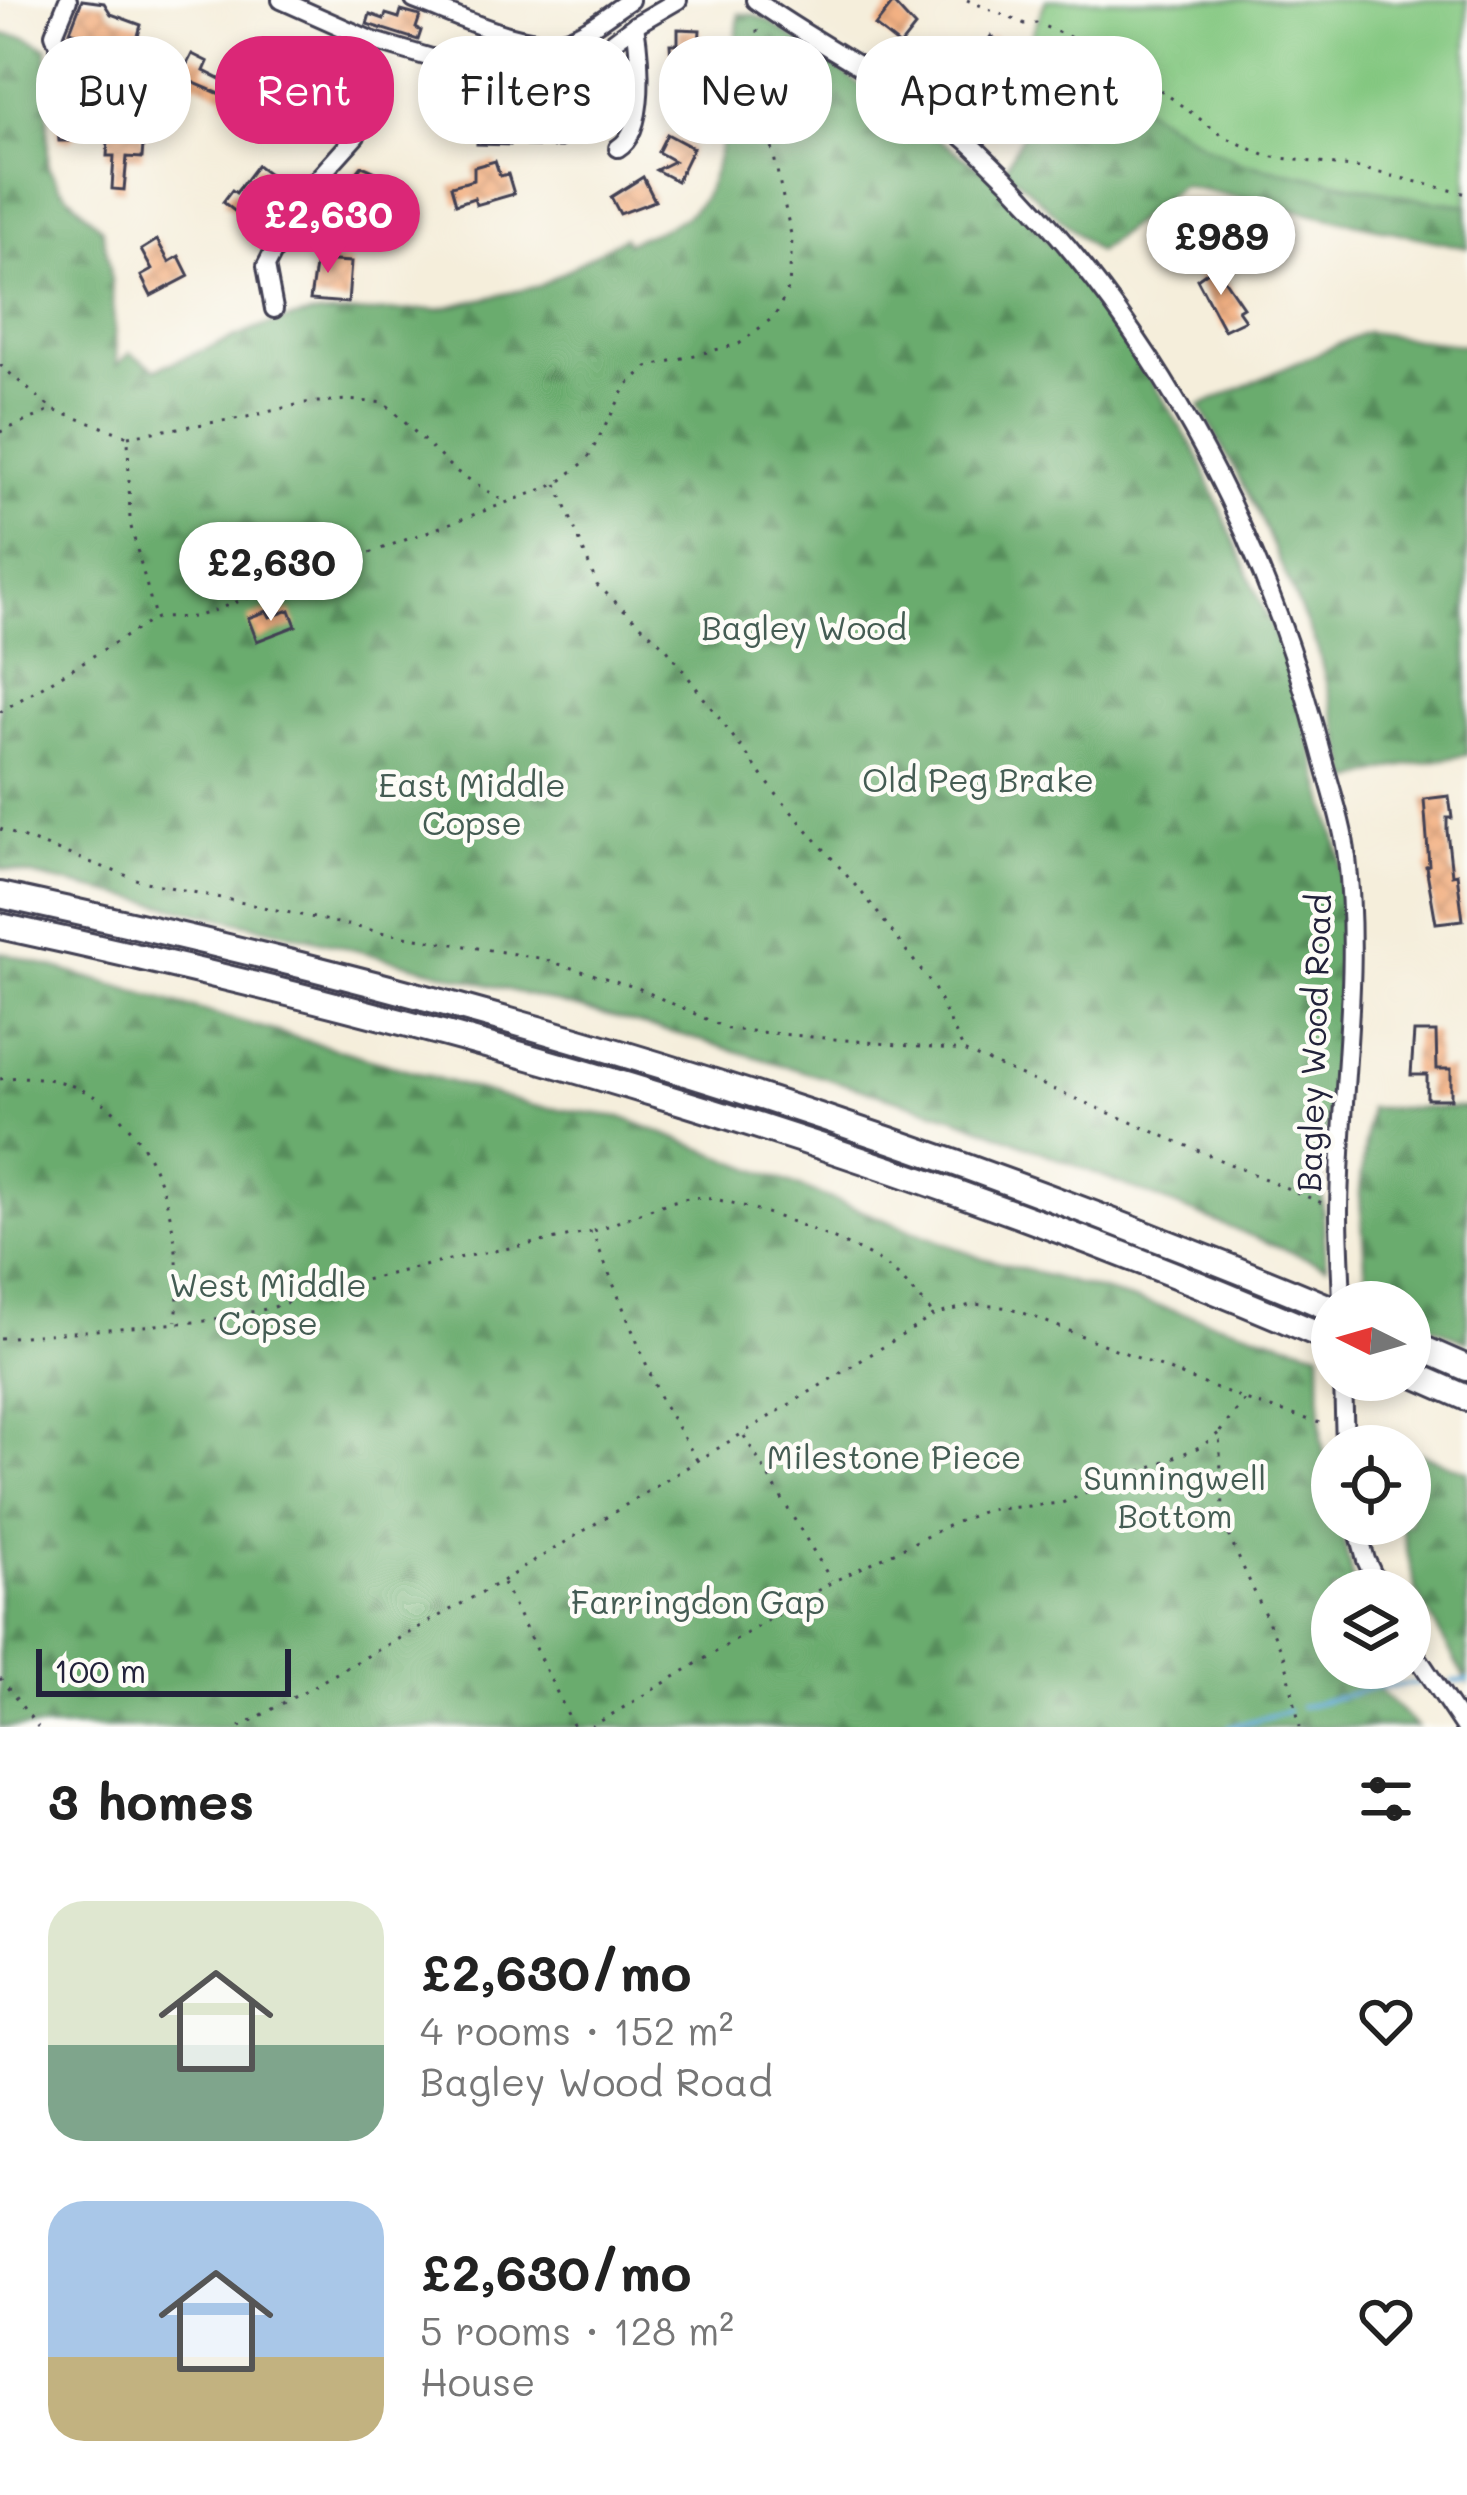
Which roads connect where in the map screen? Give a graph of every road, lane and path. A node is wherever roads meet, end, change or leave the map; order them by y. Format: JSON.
{"nodes":[{"id":1,"x":68,"y":0,"type":"edge"},
{"id":2,"x":280,"y":0,"type":"edge"},
{"id":3,"x":413,"y":0,"type":"edge"},
{"id":4,"x":630,"y":0,"type":"edge"},
{"id":5,"x":678,"y":0,"type":"edge"},
{"id":6,"x":968,"y":0,"type":"edge"},
{"id":7,"x":756,"y":8,"type":"edge"},
{"id":8,"x":635,"y":26,"type":"junction"},
{"id":9,"x":55,"y":36,"type":"edge"},
{"id":10,"x":361,"y":36,"type":"edge"},
{"id":11,"x":394,"y":48,"type":"edge"},
{"id":12,"x":349,"y":144,"type":"edge"},
{"id":13,"x":625,"y":147,"type":"dead end"},
{"id":14,"x":1467,"y":194,"type":"edge"},
{"id":15,"x":274,"y":309,"type":"dead end"},
{"id":16,"x":0,"y":365,"type":"edge"},
{"id":17,"x":53,"y":410,"type":"junction"},
{"id":18,"x":0,"y":432,"type":"edge"},
{"id":19,"x":128,"y":436,"type":"junction"},
{"id":20,"x":557,"y":484,"type":"junction"},
{"id":21,"x":503,"y":501,"type":"junction"},
{"id":22,"x":156,"y":619,"type":"junction"},
{"id":23,"x":0,"y":712,"type":"edge"},
{"id":24,"x":0,"y":829,"type":"edge"},
{"id":25,"x":0,"y":895,"type":"edge"},
{"id":26,"x":0,"y":926,"type":"edge"},
{"id":27,"x":964,"y":1051,"type":"junction"},
{"id":28,"x":0,"y":1079,"type":"edge"},
{"id":29,"x":1339,"y":1210,"type":"junction"},
{"id":30,"x":592,"y":1232,"type":"junction"},
{"id":31,"x":1341,"y":1281,"type":"edge"},
{"id":32,"x":1311,"y":1301,"type":"edge"},
{"id":33,"x":934,"y":1315,"type":"junction"},
{"id":34,"x":176,"y":1322,"type":"junction"},
{"id":35,"x":1311,"y":1332,"type":"edge"},
{"id":36,"x":0,"y":1338,"type":"edge"},
{"id":37,"x":1431,"y":1352,"type":"edge"},
{"id":38,"x":1467,"y":1368,"type":"edge"},
{"id":39,"x":1431,"y":1382,"type":"edge"},
{"id":40,"x":1467,"y":1398,"type":"edge"},
{"id":41,"x":1245,"y":1400,"type":"junction"},
{"id":42,"x":1322,"y":1425,"type":"edge"},
{"id":43,"x":1219,"y":1433,"type":"junction"},
{"id":44,"x":744,"y":1436,"type":"junction"},
{"id":45,"x":698,"y":1462,"type":"junction"},
{"id":46,"x":502,"y":1581,"type":"junction"},
{"id":47,"x":832,"y":1582,"type":"junction"},
{"id":48,"x":0,"y":1678,"type":"edge"},
{"id":49,"x":1431,"y":1678,"type":"edge"},
{"id":50,"x":38,"y":1727,"type":"edge"},
{"id":51,"x":240,"y":1727,"type":"edge"},
{"id":52,"x":574,"y":1727,"type":"edge"},
{"id":53,"x":591,"y":1727,"type":"edge"},
{"id":54,"x":1300,"y":1727,"type":"edge"},
{"id":55,"x":1464,"y":1727,"type":"edge"}],
"edges":[{"from":1,"to":9,"type":"street"},
{"from":2,"to":10,"type":"street"},
{"from":3,"to":4,"type":"street"},
{"from":5,"to":8,"type":"street"},
{"from":6,"to":14,"type":"path"},
{"from":7,"to":20,"type":"path"},
{"from":7,"to":29,"type":"street","name":"Bagley Wood Road"},
{"from":8,"to":11,"type":"street"},
{"from":8,"to":13,"type":"street"},
{"from":12,"to":15,"type":"street"},
{"from":16,"to":17,"type":"path"},
{"from":17,"to":18,"type":"path"},
{"from":17,"to":19,"type":"path"},
{"from":19,"to":21,"type":"path"},
{"from":19,"to":22,"type":"path"},
{"from":20,"to":21,"type":"path"},
{"from":20,"to":27,"type":"path"},
{"from":21,"to":22,"type":"path"},
{"from":22,"to":23,"type":"path"},
{"from":24,"to":27,"type":"path"},
{"from":25,"to":32,"type":"highway"},
{"from":26,"to":35,"type":"highway"},
{"from":27,"to":29,"type":"path"},
{"from":28,"to":34,"type":"path"},
{"from":29,"to":31,"type":"street","name":"Bagley Wood Road"},
{"from":30,"to":33,"type":"path"},
{"from":30,"to":34,"type":"path"},
{"from":30,"to":45,"type":"path"},
{"from":33,"to":41,"type":"path"},
{"from":33,"to":44,"type":"path"},
{"from":34,"to":36,"type":"path"},
{"from":37,"to":38,"type":"highway"},
{"from":39,"to":40,"type":"highway"},
{"from":41,"to":42,"type":"path"},
{"from":41,"to":43,"type":"path"},
{"from":43,"to":47,"type":"path"},
{"from":43,"to":54,"type":"path"},
{"from":44,"to":45,"type":"path"},
{"from":44,"to":47,"type":"path"},
{"from":45,"to":46,"type":"path"},
{"from":46,"to":51,"type":"path"},
{"from":46,"to":52,"type":"path"},
{"from":47,"to":53,"type":"path"},
{"from":48,"to":50,"type":"path"},
{"from":49,"to":55,"type":"street"}]}
